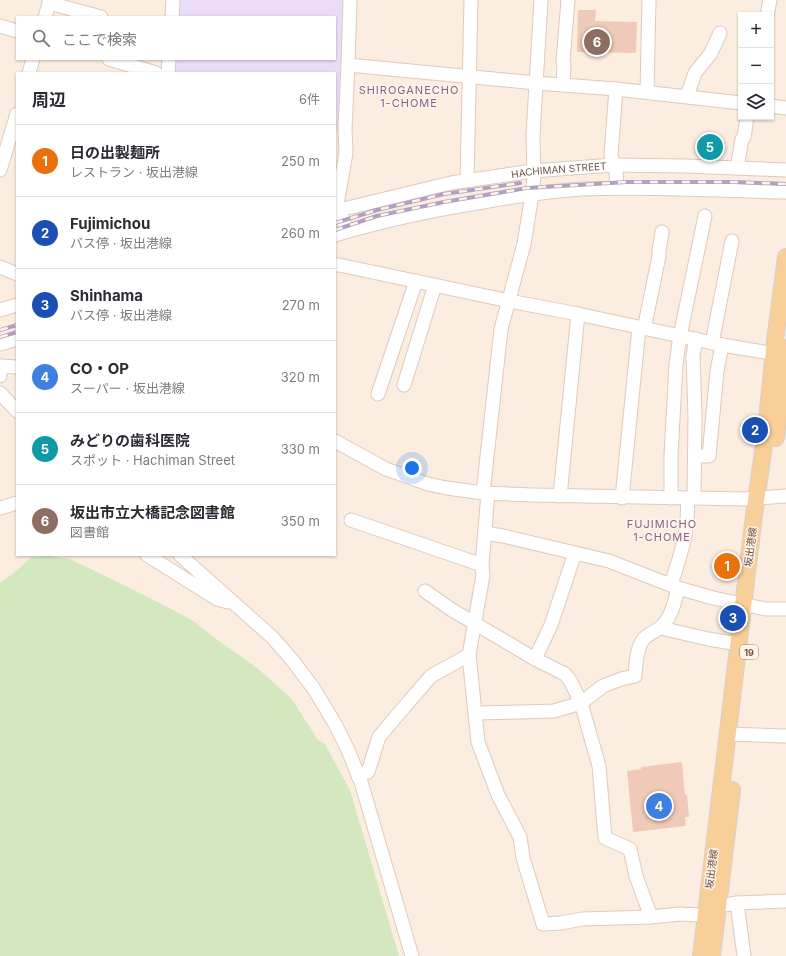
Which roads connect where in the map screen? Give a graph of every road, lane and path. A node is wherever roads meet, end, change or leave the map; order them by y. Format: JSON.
{"nodes":[{"id":1,"x":173,"y":0,"type":"edge"},
{"id":2,"x":350,"y":0,"type":"edge"},
{"id":3,"x":471,"y":0,"type":"edge"},
{"id":4,"x":541,"y":0,"type":"edge"},
{"id":5,"x":568,"y":0,"type":"edge"},
{"id":6,"x":649,"y":0,"type":"edge"},
{"id":7,"x":770,"y":0,"type":"edge"},
{"id":8,"x":49,"y":1,"type":"edge"},
{"id":9,"x":768,"y":12,"type":"edge"},
{"id":10,"x":45,"y":16,"type":"edge"},
{"id":11,"x":98,"y":16,"type":"edge"},
{"id":12,"x":172,"y":16,"type":"edge"},
{"id":13,"x":0,"y":26,"type":"edge"},
{"id":14,"x":16,"y":31,"type":"edge"},
{"id":15,"x":720,"y":33,"type":"dead end"},
{"id":16,"x":33,"y":60,"type":"edge"},
{"id":17,"x":169,"y":60,"type":"edge"},
{"id":18,"x":123,"y":61,"type":"edge"},
{"id":19,"x":348,"y":65,"type":"junction"},
{"id":20,"x":29,"y":72,"type":"edge"},
{"id":21,"x":153,"y":72,"type":"edge"},
{"id":22,"x":168,"y":72,"type":"edge"},
{"id":23,"x":470,"y":77,"type":"junction"},
{"id":24,"x":536,"y":83,"type":"junction"},
{"id":25,"x":563,"y":85,"type":"junction"},
{"id":26,"x":616,"y":89,"type":"junction"},
{"id":27,"x":647,"y":92,"type":"junction"},
{"id":28,"x":686,"y":96,"type":"junction"},
{"id":29,"x":738,"y":103,"type":"edge"},
{"id":30,"x":774,"y":106,"type":"edge"},
{"id":31,"x":786,"y":108,"type":"edge"},
{"id":32,"x":16,"y":117,"type":"edge"},
{"id":33,"x":747,"y":120,"type":"edge"},
{"id":34,"x":613,"y":165,"type":"junction"},
{"id":35,"x":738,"y":168,"type":"junction"},
{"id":36,"x":0,"y":170,"type":"edge"},
{"id":37,"x":786,"y":170,"type":"edge"},
{"id":38,"x":534,"y":171,"type":"junction"},
{"id":39,"x":467,"y":180,"type":"junction"},
{"id":40,"x":617,"y":188,"type":"junction"},
{"id":41,"x":786,"y":192,"type":"edge"},
{"id":42,"x":532,"y":194,"type":"junction"},
{"id":43,"x":337,"y":211,"type":"edge"},
{"id":44,"x":705,"y":216,"type":"dead end"},
{"id":45,"x":662,"y":232,"type":"dead end"},
{"id":46,"x":341,"y":233,"type":"edge"},
{"id":47,"x":732,"y":241,"type":"dead end"},
{"id":48,"x":786,"y":257,"type":"edge"},
{"id":49,"x":336,"y":265,"type":"edge"},
{"id":50,"x":0,"y":267,"type":"edge"},
{"id":51,"x":16,"y":274,"type":"edge"},
{"id":52,"x":416,"y":281,"type":"junction"},
{"id":53,"x":435,"y":285,"type":"junction"},
{"id":54,"x":509,"y":301,"type":"junction"},
{"id":55,"x":16,"y":305,"type":"edge"},
{"id":56,"x":0,"y":310,"type":"edge"},
{"id":57,"x":578,"y":314,"type":"junction"},
{"id":58,"x":641,"y":328,"type":"junction"},
{"id":59,"x":680,"y":336,"type":"junction"},
{"id":60,"x":16,"y":339,"type":"edge"},
{"id":61,"x":696,"y":339,"type":"junction"},
{"id":62,"x":0,"y":344,"type":"edge"},
{"id":63,"x":717,"y":344,"type":"junction"},
{"id":64,"x":783,"y":353,"type":"edge"},
{"id":65,"x":16,"y":367,"type":"dead end"},
{"id":66,"x":0,"y":376,"type":"edge"},
{"id":67,"x":404,"y":385,"type":"dead end"},
{"id":68,"x":378,"y":394,"type":"dead end"},
{"id":69,"x":336,"y":442,"type":"edge"},
{"id":70,"x":695,"y":456,"type":"junction"},
{"id":71,"x":485,"y":493,"type":"junction"},
{"id":72,"x":560,"y":496,"type":"junction"},
{"id":73,"x":786,"y":496,"type":"edge"},
{"id":74,"x":622,"y":498,"type":"junction"},
{"id":75,"x":671,"y":498,"type":"junction"},
{"id":76,"x":690,"y":498,"type":"junction"},
{"id":77,"x":757,"y":498,"type":"junction"},
{"id":78,"x":16,"y":503,"type":"edge"},
{"id":79,"x":0,"y":508,"type":"edge"},
{"id":80,"x":351,"y":520,"type":"dead end"},
{"id":81,"x":485,"y":533,"type":"junction"},
{"id":82,"x":575,"y":553,"type":"junction"},
{"id":83,"x":149,"y":556,"type":"edge"},
{"id":84,"x":181,"y":556,"type":"edge"},
{"id":85,"x":482,"y":565,"type":"junction"},
{"id":86,"x":675,"y":587,"type":"junction"},
{"id":87,"x":425,"y":590,"type":"dead end"},
{"id":88,"x":231,"y":600,"type":"junction"},
{"id":89,"x":749,"y":605,"type":"junction"},
{"id":90,"x":786,"y":609,"type":"edge"},
{"id":91,"x":475,"y":623,"type":"junction"},
{"id":92,"x":661,"y":628,"type":"junction"},
{"id":93,"x":739,"y":644,"type":"junction"},
{"id":94,"x":469,"y":655,"type":"junction"},
{"id":95,"x":534,"y":659,"type":"junction"},
{"id":96,"x":581,"y":703,"type":"junction"},
{"id":97,"x":476,"y":713,"type":"junction"},
{"id":98,"x":733,"y":734,"type":"junction"},
{"id":99,"x":786,"y":736,"type":"edge"},
{"id":100,"x":358,"y":776,"type":"junction"},
{"id":101,"x":786,"y":901,"type":"edge"},
{"id":102,"x":737,"y":903,"type":"junction"},
{"id":103,"x":712,"y":910,"type":"junction"},
{"id":104,"x":651,"y":917,"type":"junction"},
{"id":105,"x":412,"y":956,"type":"edge"},
{"id":106,"x":700,"y":956,"type":"edge"},
{"id":107,"x":712,"y":956,"type":"edge"},
{"id":108,"x":744,"y":956,"type":"edge"}],
"edges":[{"from":1,"to":12,"type":"street"},
{"from":2,"to":19,"type":"street"},
{"from":3,"to":23,"type":"street"},
{"from":4,"to":24,"type":"street"},
{"from":5,"to":25,"type":"street"},
{"from":6,"to":27,"type":"street"},
{"from":7,"to":9,"type":"street"},
{"from":8,"to":10,"type":"street"},
{"from":8,"to":11,"type":"street"},
{"from":13,"to":14,"type":"street"},
{"from":15,"to":28,"type":"street"},
{"from":16,"to":20,"type":"street"},
{"from":17,"to":22,"type":"street"},
{"from":18,"to":21,"type":"street"},
{"from":19,"to":23,"type":"street"},
{"from":19,"to":43,"type":"street"},
{"from":23,"to":24,"type":"street"},
{"from":23,"to":39,"type":"street"},
{"from":24,"to":25,"type":"street"},
{"from":24,"to":38,"type":"street"},
{"from":25,"to":26,"type":"street"},
{"from":26,"to":27,"type":"street"},
{"from":26,"to":34,"type":"street"},
{"from":27,"to":28,"type":"street"},
{"from":28,"to":29,"type":"street"},
{"from":30,"to":31,"type":"street"},
{"from":32,"to":36,"type":"street"},
{"from":33,"to":35,"type":"street"},
{"from":34,"to":35,"type":"street","name":"HACHIMAN STREET"},
{"from":34,"to":38,"type":"street","name":"HACHIMAN STREET"},
{"from":34,"to":40,"type":"street"},
{"from":35,"to":37,"type":"street","name":"HACHIMAN STREET"},
{"from":38,"to":39,"type":"street","name":"HACHIMAN STREET"},
{"from":38,"to":42,"type":"street"},
{"from":39,"to":43,"type":"street","name":"HACHIMAN STREET"},
{"from":40,"to":41,"type":"street"},
{"from":40,"to":42,"type":"street"},
{"from":42,"to":46,"type":"street"},
{"from":42,"to":54,"type":"street"},
{"from":43,"to":46,"type":"street"},
{"from":44,"to":59,"type":"street"},
{"from":45,"to":58,"type":"street"},
{"from":47,"to":63,"type":"street"},
{"from":48,"to":64,"type":"main road","name":"坂出港線","number":"19"},
{"from":49,"to":52,"type":"street"},
{"from":50,"to":51,"type":"street"},
{"from":52,"to":53,"type":"street"},
{"from":52,"to":68,"type":"street"},
{"from":53,"to":54,"type":"street"},
{"from":53,"to":67,"type":"street"},
{"from":54,"to":57,"type":"street"},
{"from":54,"to":71,"type":"street"},
{"from":55,"to":56,"type":"street"},
{"from":57,"to":58,"type":"street"},
{"from":57,"to":72,"type":"street"},
{"from":58,"to":59,"type":"street"},
{"from":58,"to":74,"type":"street"},
{"from":59,"to":61,"type":"street"},
{"from":59,"to":75,"type":"street"},
{"from":60,"to":62,"type":"street"},
{"from":61,"to":63,"type":"street"},
{"from":61,"to":70,"type":"street"},
{"from":63,"to":64,"type":"street"},
{"from":63,"to":70,"type":"street"},
{"from":64,"to":77,"type":"main road","name":"坂出港線","number":"19"},
{"from":65,"to":66,"type":"street"},
{"from":69,"to":71,"type":"street"},
{"from":70,"to":76,"type":"street"},
{"from":71,"to":72,"type":"street"},
{"from":71,"to":81,"type":"street"},
{"from":72,"to":74,"type":"street"},
{"from":73,"to":77,"type":"street"},
{"from":74,"to":75,"type":"street"},
{"from":75,"to":76,"type":"street"},
{"from":76,"to":77,"type":"street"},
{"from":76,"to":86,"type":"street"},
{"from":77,"to":89,"type":"main road","name":"坂出港線","number":"19"},
{"from":78,"to":79,"type":"street"},
{"from":80,"to":85,"type":"street"},
{"from":81,"to":82,"type":"street"},
{"from":81,"to":85,"type":"street"},
{"from":82,"to":86,"type":"street"},
{"from":82,"to":95,"type":"street"},
{"from":83,"to":88,"type":"street"},
{"from":84,"to":88,"type":"street"},
{"from":85,"to":91,"type":"street"},
{"from":86,"to":89,"type":"street"},
{"from":86,"to":92,"type":"street"},
{"from":87,"to":91,"type":"street"},
{"from":88,"to":100,"type":"street"},
{"from":89,"to":90,"type":"street"},
{"from":89,"to":93,"type":"main road","name":"坂出港線","number":"19"},
{"from":89,"to":98,"type":"main road","name":"坂出港線","number":"19"},
{"from":91,"to":94,"type":"street"},
{"from":91,"to":95,"type":"street"},
{"from":92,"to":93,"type":"street"},
{"from":92,"to":96,"type":"street"},
{"from":93,"to":98,"type":"main road","name":"坂出港線","number":"19"},
{"from":94,"to":97,"type":"street"},
{"from":94,"to":100,"type":"street"},
{"from":95,"to":96,"type":"street"},
{"from":96,"to":97,"type":"street"},
{"from":96,"to":104,"type":"street"},
{"from":97,"to":104,"type":"street"},
{"from":98,"to":99,"type":"street"},
{"from":98,"to":103,"type":"main road","name":"坂出港線","number":"19"},
{"from":100,"to":105,"type":"street"},
{"from":101,"to":102,"type":"street"},
{"from":102,"to":103,"type":"street"},
{"from":102,"to":108,"type":"street"},
{"from":103,"to":104,"type":"street"},
{"from":103,"to":106,"type":"main road","name":"坂出港線","number":"19"},
{"from":103,"to":107,"type":"main road","name":"坂出港線","number":"19"}]}
